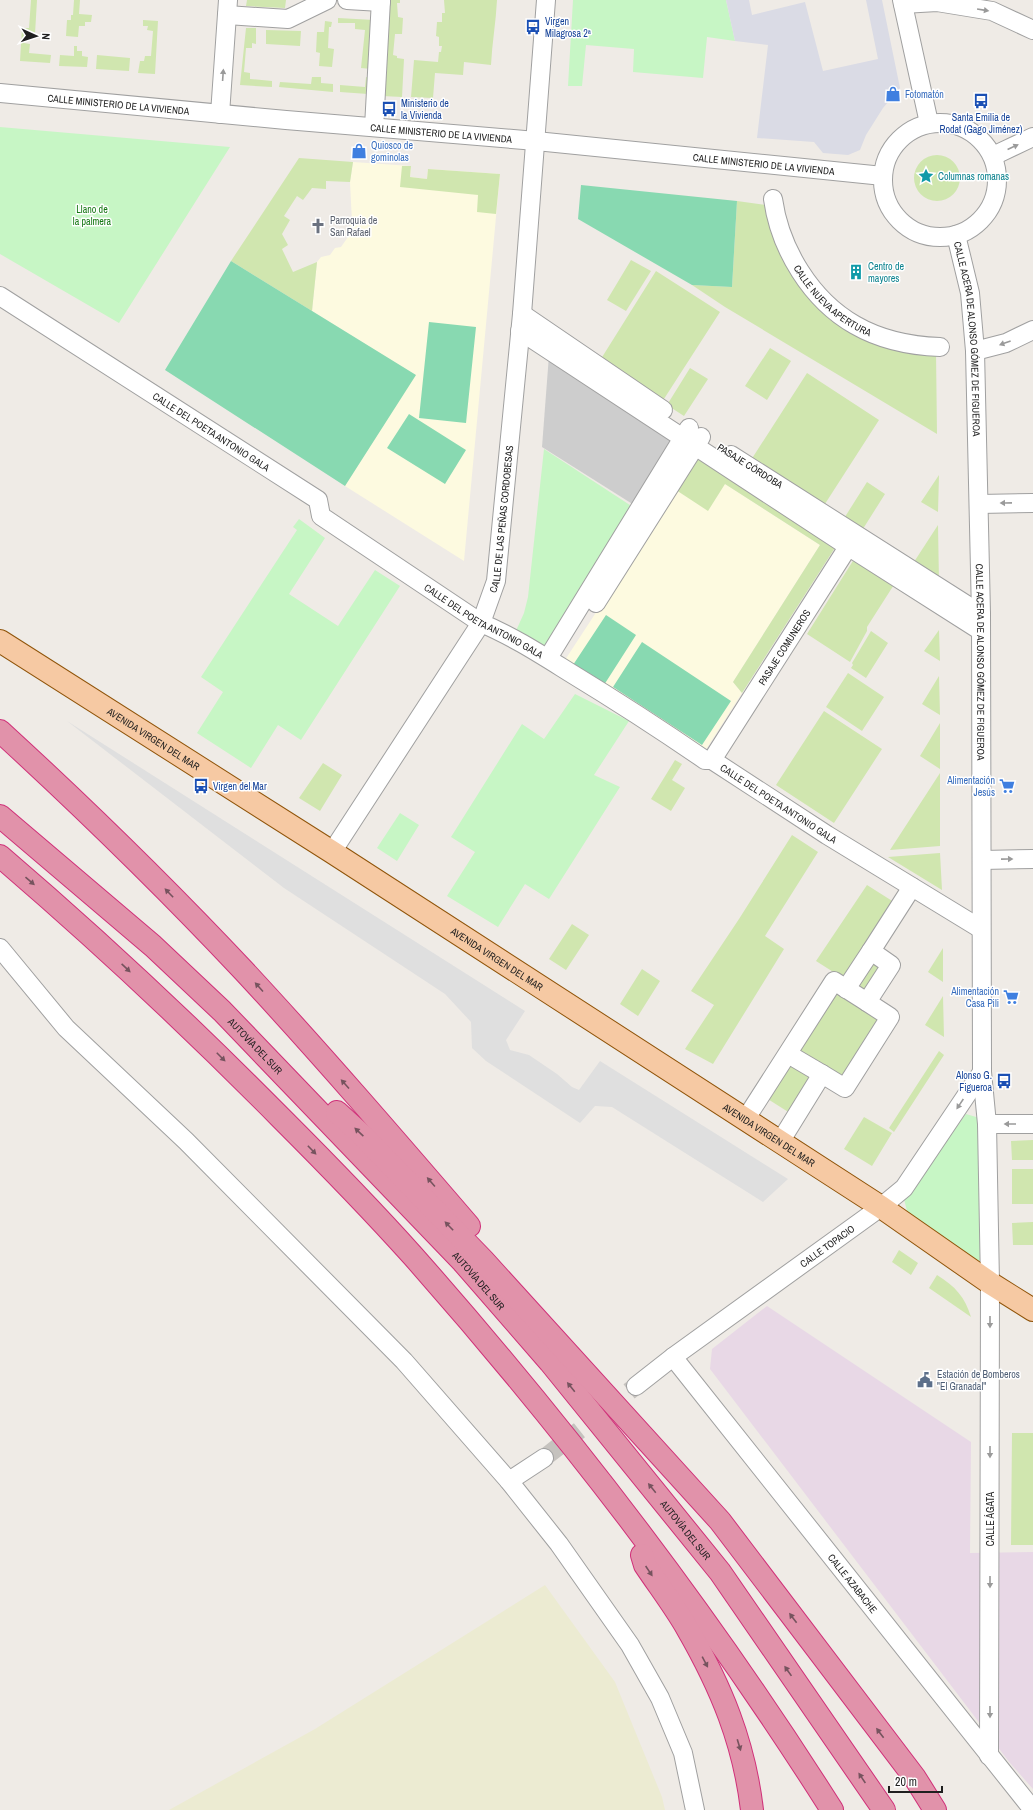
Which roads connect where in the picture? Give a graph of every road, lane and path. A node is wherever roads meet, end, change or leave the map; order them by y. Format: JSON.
{"nodes":[{"id":1,"x":327,"y":0,"type":"edge"},
{"id":2,"x":347,"y":0,"type":"edge"},
{"id":3,"x":546,"y":0,"type":"edge"},
{"id":4,"x":381,"y":1,"type":"edge"},
{"id":5,"x":903,"y":2,"type":"edge"},
{"id":6,"x":228,"y":7,"type":"edge"},
{"id":7,"x":1033,"y":30,"type":"edge"},
{"id":8,"x":0,"y":93,"type":"edge"},
{"id":9,"x":220,"y":114,"type":"junction"},
{"id":10,"x":929,"y":123,"type":"junction"},
{"id":11,"x":374,"y":127,"type":"junction"},
{"id":12,"x":1033,"y":137,"type":"edge"},
{"id":13,"x":536,"y":140,"type":"junction"},
{"id":14,"x":993,"y":156,"type":"junction"},
{"id":15,"x":883,"y":176,"type":"junction"},
{"id":16,"x":773,"y":199,"type":"dead end"},
{"id":17,"x":956,"y":235,"type":"junction"},
{"id":18,"x":0,"y":296,"type":"edge"},
{"id":19,"x":521,"y":322,"type":"junction"},
{"id":20,"x":1033,"y":330,"type":"edge"},
{"id":21,"x":940,"y":347,"type":"dead end"},
{"id":22,"x":975,"y":351,"type":"junction"},
{"id":23,"x":692,"y":437,"type":"junction"},
{"id":24,"x":1033,"y":503,"type":"edge"},
{"id":25,"x":979,"y":504,"type":"junction"},
{"id":26,"x":853,"y":540,"type":"junction"},
{"id":27,"x":981,"y":622,"type":"junction"},
{"id":28,"x":481,"y":623,"type":"junction"},
{"id":29,"x":0,"y":641,"type":"edge"},
{"id":30,"x":553,"y":662,"type":"junction"},
{"id":31,"x":0,"y":731,"type":"edge"},
{"id":32,"x":712,"y":760,"type":"junction"},
{"id":33,"x":0,"y":816,"type":"edge"},
{"id":34,"x":332,"y":852,"type":"junction"},
{"id":35,"x":0,"y":856,"type":"edge"},
{"id":36,"x":1033,"y":859,"type":"edge"},
{"id":37,"x":982,"y":860,"type":"junction"},
{"id":38,"x":912,"y":887,"type":"junction"},
{"id":39,"x":981,"y":929,"type":"junction"},
{"id":40,"x":0,"y":948,"type":"edge"},
{"id":41,"x":871,"y":951,"type":"junction"},
{"id":42,"x":846,"y":989,"type":"junction"},
{"id":43,"x":867,"y":1002,"type":"junction"},
{"id":44,"x":222,"y":1011,"type":"junction"},
{"id":45,"x":788,"y":1054,"type":"junction"},
{"id":46,"x":982,"y":1072,"type":"junction"},
{"id":47,"x":822,"y":1074,"type":"junction"},
{"id":48,"x":745,"y":1120,"type":"junction"},
{"id":49,"x":987,"y":1124,"type":"junction"},
{"id":50,"x":1033,"y":1124,"type":"edge"},
{"id":51,"x":780,"y":1142,"type":"junction"},
{"id":52,"x":881,"y":1207,"type":"junction"},
{"id":53,"x":990,"y":1283,"type":"junction"},
{"id":54,"x":1033,"y":1310,"type":"edge"},
{"id":55,"x":673,"y":1356,"type":"junction"},
{"id":56,"x":636,"y":1386,"type":"tunnel mouth"},
{"id":57,"x":544,"y":1458,"type":"tunnel mouth"},
{"id":58,"x":509,"y":1481,"type":"junction"},
{"id":59,"x":720,"y":1521,"type":"junction"},
{"id":60,"x":631,"y":1522,"type":"junction"},
{"id":61,"x":989,"y":1756,"type":"junction"},
{"id":62,"x":915,"y":1778,"type":"junction"},
{"id":63,"x":695,"y":1810,"type":"edge"},
{"id":64,"x":752,"y":1810,"type":"edge"},
{"id":65,"x":832,"y":1810,"type":"edge"},
{"id":66,"x":884,"y":1810,"type":"edge"},
{"id":67,"x":935,"y":1810,"type":"edge"},
{"id":68,"x":940,"y":1810,"type":"edge"},
{"id":69,"x":1033,"y":1810,"type":"edge"}],
"edges":[{"from":1,"to":6,"type":"street"},
{"from":2,"to":4,"type":"street"},
{"from":3,"to":13,"type":"street","name":"CALLE DE LAS PEÑAS CORDOBESAS"},
{"from":4,"to":11,"type":"street"},
{"from":5,"to":7,"type":"street","one_way":true},
{"from":5,"to":10,"type":"street"},
{"from":9,"to":6,"type":"street","one_way":true},
{"from":8,"to":9,"type":"street","name":"CALLE MINISTERIO DE LA VIVIENDA"},
{"from":9,"to":11,"type":"street","name":"CALLE MINISTERIO DE LA VIVIENDA"},
{"from":10,"to":14,"type":"street"},
{"from":10,"to":15,"type":"street"},
{"from":11,"to":13,"type":"street","name":"CALLE MINISTERIO DE LA VIVIENDA"},
{"from":14,"to":12,"type":"street","one_way":true},
{"from":13,"to":15,"type":"street","name":"CALLE MINISTERIO DE LA VIVIENDA"},
{"from":13,"to":19,"type":"street","name":"CALLE DE LAS PEÑAS CORDOBESAS"},
{"from":14,"to":17,"type":"street"},
{"from":15,"to":17,"type":"street"},
{"from":16,"to":21,"type":"street","name":"CALLE NUEVA APERTURA"},
{"from":17,"to":22,"type":"street","name":"CALLE ACERA DE ALONSO GÓMEZ DE FIGUEROA"},
{"from":18,"to":28,"type":"street","name":"CALLE DEL POETA ANTONIO GALA"},
{"from":19,"to":23,"type":"street","name":"PASAJE CÓRDOBA"},
{"from":19,"to":28,"type":"street","name":"CALLE DE LAS PEÑAS CORDOBESAS"},
{"from":20,"to":22,"type":"street","one_way":true},
{"from":22,"to":25,"type":"street","name":"CALLE ACERA DE ALONSO GÓMEZ DE FIGUEROA"},
{"from":23,"to":26,"type":"street","name":"PASAJE CÓRDOBA"},
{"from":23,"to":30,"type":"street"},
{"from":24,"to":25,"type":"street","one_way":true},
{"from":25,"to":27,"type":"street","name":"CALLE ACERA DE ALONSO GÓMEZ DE FIGUEROA"},
{"from":26,"to":27,"type":"street","name":"PASAJE CÓRDOBA"},
{"from":26,"to":32,"type":"street","name":"PASAJE COMUNEROS"},
{"from":27,"to":37,"type":"street","name":"CALLE ACERA DE ALONSO GÓMEZ DE FIGUEROA"},
{"from":28,"to":30,"type":"street","name":"CALLE DEL POETA ANTONIO GALA"},
{"from":28,"to":34,"type":"street","name":"CALLE DE LAS PEÑAS CORDOBESAS"},
{"from":29,"to":34,"type":"main road","name":"AVENIDA VIRGEN DEL MAR"},
{"from":30,"to":32,"type":"street","name":"CALLE DEL POETA ANTONIO GALA"},
{"from":59,"to":31,"type":"highway","one_way":true},
{"from":32,"to":38,"type":"street","name":"CALLE DEL POETA ANTONIO GALA"},
{"from":33,"to":44,"type":"highway","name":"AUTOVÍA DEL SUR"},
{"from":34,"to":48,"type":"main road","name":"AVENIDA VIRGEN DEL MAR"},
{"from":35,"to":60,"type":"highway","one_way":true},
{"from":37,"to":36,"type":"street","one_way":true},
{"from":37,"to":39,"type":"street","name":"CALLE ACERA DE ALONSO GÓMEZ DE FIGUEROA"},
{"from":38,"to":39,"type":"street","name":"CALLE DEL POETA ANTONIO GALA"},
{"from":38,"to":41,"type":"street"},
{"from":39,"to":46,"type":"street","name":"CALLE ACERA DE ALONSO GÓMEZ DE FIGUEROA"},
{"from":40,"to":58,"type":"street"},
{"from":41,"to":42,"type":"street"},
{"from":41,"to":43,"type":"street"},
{"from":42,"to":43,"type":"street"},
{"from":42,"to":45,"type":"street"},
{"from":43,"to":47,"type":"street"},
{"from":59,"to":44,"type":"highway","one_way":true},
{"from":66,"to":44,"type":"highway","name":"AUTOVÍA DEL SUR","one_way":true},
{"from":45,"to":47,"type":"street"},
{"from":45,"to":48,"type":"street"},
{"from":46,"to":49,"type":"street","name":"CALLE ACERA DE ALONSO GÓMEZ DE FIGUEROA"},
{"from":46,"to":52,"type":"street","name":"CALLE TOPACIO","one_way":true},
{"from":47,"to":51,"type":"street"},
{"from":48,"to":51,"type":"main road","name":"AVENIDA VIRGEN DEL MAR"},
{"from":50,"to":49,"type":"street","one_way":true},
{"from":49,"to":53,"type":"street","name":"CALLE ACERA DE ALONSO GÓMEZ DE FIGUEROA"},
{"from":51,"to":52,"type":"main road","name":"AVENIDA VIRGEN DEL MAR"},
{"from":52,"to":53,"type":"main road","name":"AVENIDA VIRGEN DEL MAR"},
{"from":52,"to":55,"type":"street","name":"CALLE TOPACIO"},
{"from":53,"to":54,"type":"main road","name":"AVENIDA VIRGEN DEL MAR"},
{"from":53,"to":61,"type":"street","name":"CALLE ÁGATA","one_way":true},
{"from":55,"to":56,"type":"street","name":"CALLE TOPACIO"},
{"from":55,"to":61,"type":"street","name":"CALLE AZABACHE"},
{"from":57,"to":58,"type":"street"},
{"from":58,"to":63,"type":"street"},
{"from":62,"to":59,"type":"highway","one_way":true},
{"from":60,"to":64,"type":"highway","one_way":true},
{"from":60,"to":65,"type":"highway"},
{"from":61,"to":69,"type":"street","name":"CALLE AZABACHE"},
{"from":62,"to":67,"type":"highway"},
{"from":62,"to":68,"type":"highway"}]}
